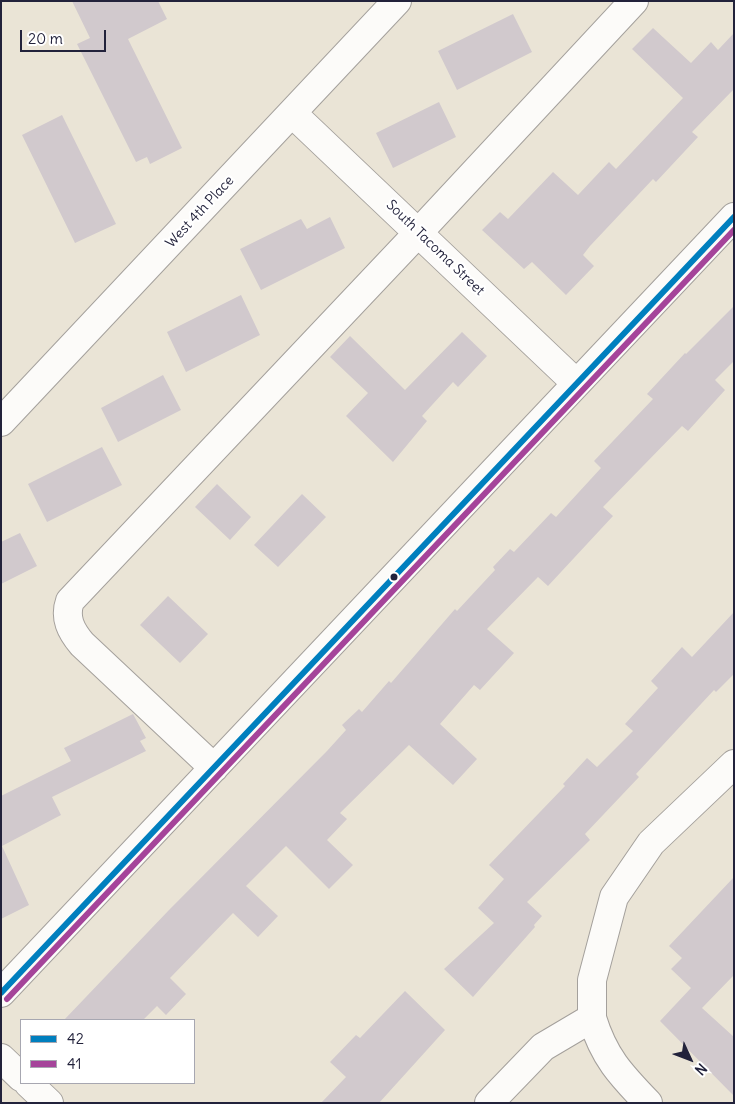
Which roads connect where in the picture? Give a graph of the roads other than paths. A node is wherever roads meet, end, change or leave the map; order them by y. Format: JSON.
{"nodes":[{"id":1,"x":398,"y":1,"type":"edge"},
{"id":2,"x":634,"y":1,"type":"edge"},
{"id":3,"x":293,"y":114,"type":"junction"},
{"id":4,"x":734,"y":216,"type":"edge"},
{"id":5,"x":418,"y":233,"type":"junction"},
{"id":6,"x":576,"y":383,"type":"junction"},
{"id":7,"x":1,"y":422,"type":"edge"},
{"id":8,"x":734,"y":764,"type":"edge"},
{"id":9,"x":214,"y":768,"type":"junction"},
{"id":10,"x":1,"y":992,"type":"edge"},
{"id":11,"x":592,"y":1018,"type":"junction"},
{"id":12,"x":1,"y":1058,"type":"edge"},
{"id":13,"x":20,"y":1076,"type":"edge"},
{"id":14,"x":29,"y":1084,"type":"edge"},
{"id":15,"x":49,"y":1103,"type":"edge"},
{"id":16,"x":489,"y":1103,"type":"edge"},
{"id":17,"x":648,"y":1103,"type":"edge"}],
"edges":[{"from":1,"to":3,"type":"street","name":"West 4th Place"},
{"from":2,"to":5,"type":"street"},
{"from":3,"to":5,"type":"street","name":"South Tacoma Street"},
{"from":3,"to":7,"type":"street","name":"West 4th Place"},
{"from":4,"to":6,"type":"street"},
{"from":5,"to":6,"type":"street","name":"South Tacoma Street"},
{"from":5,"to":9,"type":"street"},
{"from":6,"to":9,"type":"street"},
{"from":8,"to":11,"type":"street"},
{"from":9,"to":10,"type":"street"},
{"from":11,"to":16,"type":"street"},
{"from":11,"to":17,"type":"street"},
{"from":12,"to":13,"type":"street"},
{"from":14,"to":15,"type":"street"}]}
